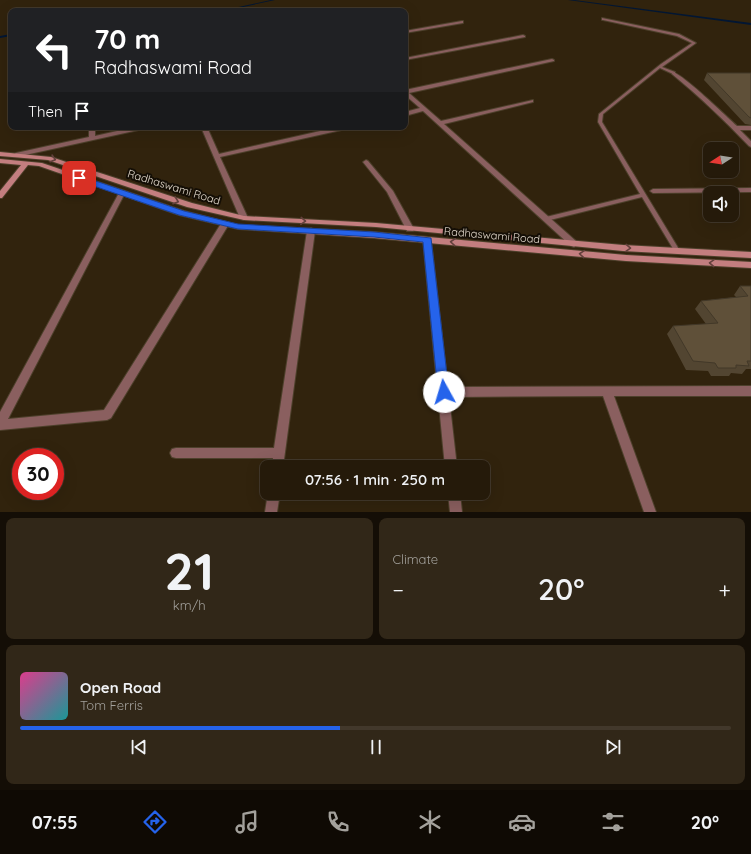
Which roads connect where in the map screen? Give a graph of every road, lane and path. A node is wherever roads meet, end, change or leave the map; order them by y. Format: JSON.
{"nodes":[{"id":1,"x":603,"y":19,"type":"dead end"},
{"id":2,"x":462,"y":22,"type":"dead end"},
{"id":3,"x":408,"y":31,"type":"edge"},
{"id":4,"x":523,"y":36,"type":"dead end"},
{"id":5,"x":408,"y":58,"type":"edge"},
{"id":6,"x":552,"y":60,"type":"dead end"},
{"id":7,"x":660,"y":67,"type":"junction"},
{"id":8,"x":674,"y":73,"type":"joint"},
{"id":9,"x":408,"y":91,"type":"edge"},
{"id":10,"x":408,"y":95,"type":"edge"},
{"id":11,"x":531,"y":101,"type":"dead end"},
{"id":12,"x":424,"y":109,"type":"junction"},
{"id":13,"x":408,"y":113,"type":"edge"},
{"id":14,"x":439,"y":123,"type":"junction"},
{"id":15,"x":735,"y":128,"type":"junction"},
{"id":16,"x":751,"y":128,"type":"edge"},
{"id":17,"x":92,"y":130,"type":"edge"},
{"id":18,"x":129,"y":130,"type":"edge"},
{"id":19,"x":205,"y":130,"type":"edge"},
{"id":20,"x":333,"y":130,"type":"edge"},
{"id":21,"x":92,"y":138,"type":"junction"},
{"id":22,"x":751,"y":145,"type":"edge"},
{"id":23,"x":0,"y":154,"type":"edge"},
{"id":24,"x":16,"y":155,"type":"junction"},
{"id":25,"x":217,"y":156,"type":"junction"},
{"id":26,"x":0,"y":161,"type":"edge"},
{"id":27,"x":366,"y":162,"type":"dead end"},
{"id":28,"x":26,"y":163,"type":"junction"},
{"id":29,"x":751,"y":190,"type":"edge"},
{"id":30,"x":653,"y":191,"type":"dead end"},
{"id":31,"x":122,"y":193,"type":"junction"},
{"id":32,"x":643,"y":195,"type":"junction"},
{"id":33,"x":0,"y":196,"type":"edge"},
{"id":34,"x":244,"y":218,"type":"junction"},
{"id":35,"x":546,"y":219,"type":"junction"},
{"id":36,"x":225,"y":224,"type":"junction"},
{"id":37,"x":410,"y":229,"type":"junction"},
{"id":38,"x":311,"y":231,"type":"junction"},
{"id":39,"x":428,"y":240,"type":"junction"},
{"id":40,"x":574,"y":244,"type":"junction"},
{"id":41,"x":677,"y":251,"type":"junction"},
{"id":42,"x":751,"y":255,"type":"edge"},
{"id":43,"x":751,"y":265,"type":"edge"},
{"id":44,"x":751,"y":391,"type":"edge"},
{"id":45,"x":444,"y":392,"type":"junction"},
{"id":46,"x":606,"y":392,"type":"junction"},
{"id":47,"x":0,"y":424,"type":"edge"},
{"id":48,"x":176,"y":453,"type":"dead end"},
{"id":49,"x":278,"y":453,"type":"junction"},
{"id":50,"x":278,"y":460,"type":"edge"},
{"id":51,"x":450,"y":460,"type":"edge"},
{"id":52,"x":273,"y":500,"type":"edge"},
{"id":53,"x":455,"y":500,"type":"edge"},
{"id":54,"x":271,"y":512,"type":"edge"},
{"id":55,"x":456,"y":512,"type":"edge"},
{"id":56,"x":650,"y":512,"type":"edge"}],
"edges":[{"from":1,"to":7,"type":"lane"},
{"from":2,"to":3,"type":"street"},
{"from":4,"to":5,"type":"street"},
{"from":6,"to":9,"type":"street"},
{"from":7,"to":8,"type":"lane"},
{"from":7,"to":32,"type":"lane"},
{"from":8,"to":15,"type":"street"},
{"from":10,"to":12,"type":"street"},
{"from":11,"to":14,"type":"street"},
{"from":12,"to":13,"type":"street"},
{"from":12,"to":14,"type":"street"},
{"from":14,"to":35,"type":"street"},
{"from":15,"to":16,"type":"street"},
{"from":15,"to":22,"type":"street"},
{"from":17,"to":21,"type":"street"},
{"from":18,"to":21,"type":"street"},
{"from":19,"to":25,"type":"street"},
{"from":20,"to":25,"type":"street"},
{"from":21,"to":24,"type":"street"},
{"from":23,"to":24,"type":"street","name":"Radhaswami Road"},
{"from":24,"to":34,"type":"street","name":"Radhaswami Road","one_way":true},
{"from":25,"to":34,"type":"street"},
{"from":26,"to":28,"type":"street","name":"Radhaswami Road"},
{"from":27,"to":37,"type":"street"},
{"from":28,"to":31,"type":"street","name":"Radhaswami Road"},
{"from":28,"to":33,"type":"street"},
{"from":29,"to":30,"type":"street"},
{"from":31,"to":36,"type":"street","name":"Radhaswami Road"},
{"from":31,"to":47,"type":"street"},
{"from":32,"to":35,"type":"lane"},
{"from":32,"to":41,"type":"lane"},
{"from":34,"to":37,"type":"street","name":"Radhaswami Road","one_way":true},
{"from":35,"to":40,"type":"street"},
{"from":36,"to":38,"type":"street","name":"Radhaswami Road"},
{"from":36,"to":47,"type":"street"},
{"from":37,"to":40,"type":"street","name":"Radhaswami Road"},
{"from":38,"to":39,"type":"street","name":"Radhaswami Road"},
{"from":38,"to":49,"type":"street"},
{"from":43,"to":39,"type":"street","name":"Radhaswami Road","one_way":true},
{"from":39,"to":45,"type":"street"},
{"from":40,"to":41,"type":"street","name":"Radhaswami Road","one_way":true},
{"from":41,"to":42,"type":"street","name":"Radhaswami Road"},
{"from":44,"to":46,"type":"street"},
{"from":45,"to":46,"type":"street"},
{"from":45,"to":51,"type":"street"},
{"from":46,"to":56,"type":"street"},
{"from":48,"to":49,"type":"street"},
{"from":49,"to":50,"type":"street"},
{"from":52,"to":54,"type":"street"},
{"from":53,"to":55,"type":"street"}]}
